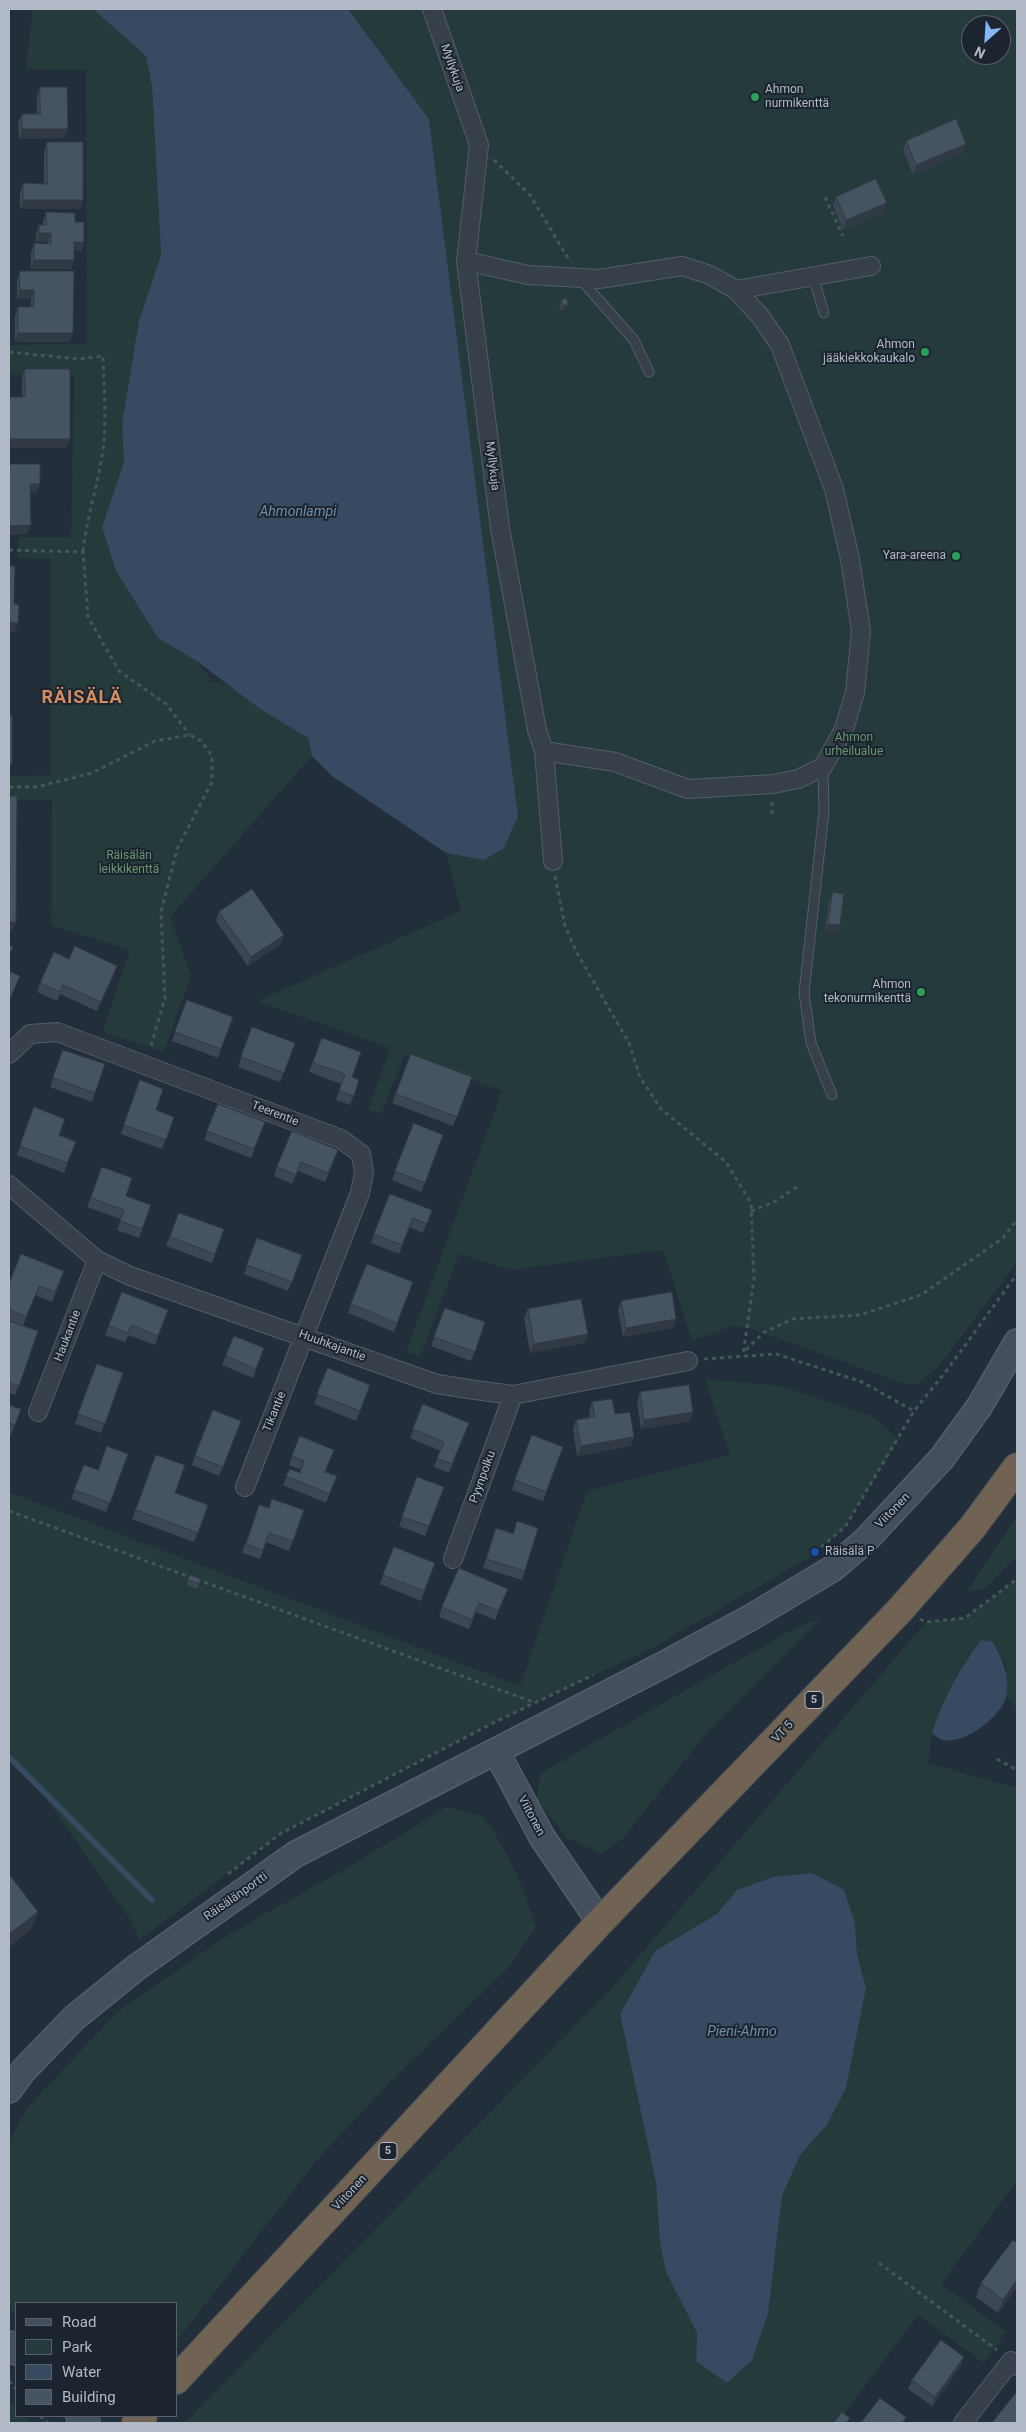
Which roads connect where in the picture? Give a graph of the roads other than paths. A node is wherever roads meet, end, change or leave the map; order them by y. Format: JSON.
{"nodes":[{"id":1,"x":432,"y":9,"type":"edge"},
{"id":2,"x":466,"y":261,"type":"junction"},
{"id":3,"x":871,"y":266,"type":"dead end"},
{"id":4,"x":813,"y":276,"type":"junction"},
{"id":5,"x":580,"y":278,"type":"junction"},
{"id":6,"x":736,"y":290,"type":"junction"},
{"id":7,"x":824,"y":312,"type":"dead end"},
{"id":8,"x":650,"y":372,"type":"dead end"},
{"id":9,"x":544,"y":751,"type":"junction"},
{"id":10,"x":823,"y":767,"type":"junction"},
{"id":11,"x":553,"y":861,"type":"road end"},
{"id":12,"x":9,"y":1054,"type":"edge"},
{"id":13,"x":832,"y":1095,"type":"dead end"},
{"id":14,"x":9,"y":1185,"type":"edge"},
{"id":15,"x":97,"y":1260,"type":"junction"},
{"id":16,"x":305,"y":1336,"type":"junction"},
{"id":17,"x":1017,"y":1342,"type":"edge"},
{"id":18,"x":688,"y":1362,"type":"road end"},
{"id":19,"x":513,"y":1395,"type":"junction"},
{"id":20,"x":38,"y":1412,"type":"dead end"},
{"id":21,"x":1017,"y":1467,"type":"edge"},
{"id":22,"x":245,"y":1487,"type":"dead end"},
{"id":23,"x":453,"y":1559,"type":"dead end"},
{"id":24,"x":496,"y":1751,"type":"junction"},
{"id":25,"x":600,"y":1922,"type":"junction"},
{"id":26,"x":9,"y":2090,"type":"edge"},
{"id":27,"x":1015,"y":2360,"type":"edge"},
{"id":28,"x":178,"y":2378,"type":"edge"},
{"id":29,"x":963,"y":2423,"type":"edge"}],
"edges":[{"from":1,"to":2,"type":"street","name":"Myllykuja"},
{"from":2,"to":5,"type":"street"},
{"from":2,"to":9,"type":"street","name":"Myllykuja"},
{"from":3,"to":4,"type":"street"},
{"from":4,"to":6,"type":"street"},
{"from":4,"to":7,"type":"lane"},
{"from":5,"to":6,"type":"street"},
{"from":5,"to":8,"type":"lane"},
{"from":6,"to":10,"type":"street"},
{"from":9,"to":10,"type":"street"},
{"from":9,"to":11,"type":"street","name":"Myllykuja"},
{"from":10,"to":13,"type":"lane"},
{"from":12,"to":16,"type":"street","name":"Teerentie"},
{"from":14,"to":15,"type":"street","name":"Huuhkajantie"},
{"from":15,"to":16,"type":"street","name":"Huuhkajantie"},
{"from":15,"to":20,"type":"street","name":"Haukantie"},
{"from":16,"to":19,"type":"street","name":"Huuhkajantie"},
{"from":16,"to":22,"type":"street","name":"Tikantie"},
{"from":17,"to":24,"type":"main road","name":"Viitonen"},
{"from":18,"to":19,"type":"street","name":"Huuhkajantie"},
{"from":19,"to":23,"type":"street","name":"Pyynpolku"},
{"from":21,"to":25,"type":"highway","name":"VT 5","number":"5"},
{"from":24,"to":25,"type":"main road","name":"Viitonen"},
{"from":24,"to":26,"type":"main road","name":"Räisälänportti"},
{"from":25,"to":28,"type":"highway","name":"Viitonen","number":"5"},
{"from":27,"to":29,"type":"street"}]}
